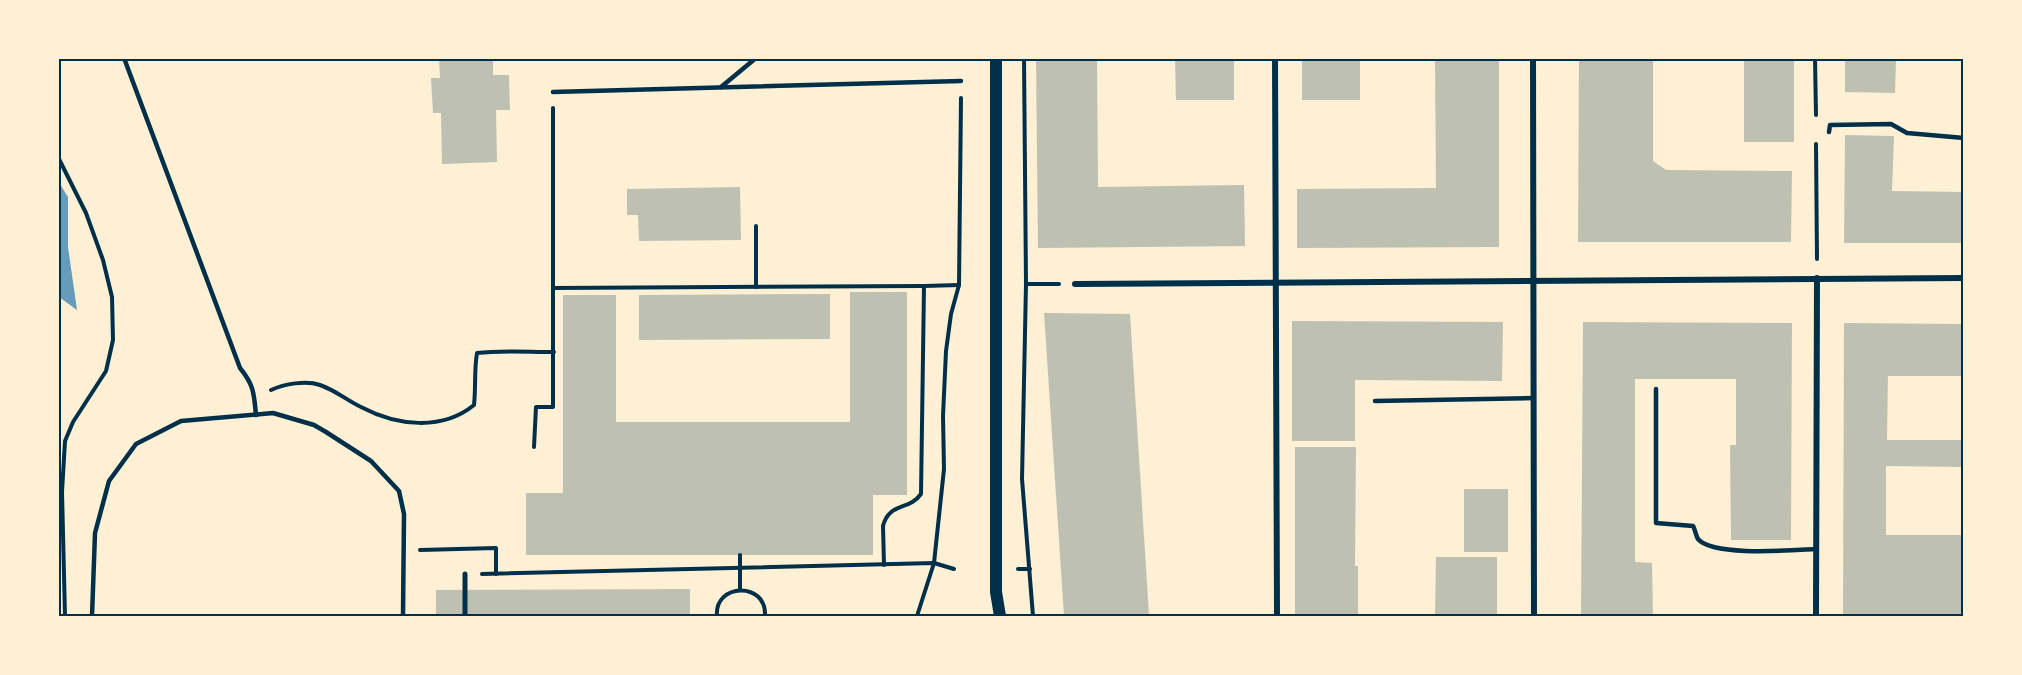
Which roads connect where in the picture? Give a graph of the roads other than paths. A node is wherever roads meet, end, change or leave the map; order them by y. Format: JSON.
{"nodes":[{"id":1,"x":124,"y":58,"type":"edge"},
{"id":2,"x":756,"y":58,"type":"edge"},
{"id":3,"x":996,"y":58,"type":"edge"},
{"id":4,"x":1275,"y":58,"type":"edge"},
{"id":5,"x":1533,"y":58,"type":"edge"},
{"id":6,"x":962,"y":81,"type":"road end"},
{"id":7,"x":721,"y":87,"type":"junction"},
{"id":8,"x":553,"y":92,"type":"road end"},
{"id":9,"x":1829,"y":132,"type":"dead end"},
{"id":10,"x":1964,"y":138,"type":"edge"},
{"id":11,"x":1817,"y":278,"type":"junction"},
{"id":12,"x":1964,"y":278,"type":"edge"},
{"id":13,"x":1533,"y":281,"type":"junction"},
{"id":14,"x":1275,"y":283,"type":"junction"},
{"id":15,"x":1075,"y":284,"type":"road end"},
{"id":16,"x":1656,"y":388,"type":"dead end"},
{"id":17,"x":1534,"y":398,"type":"junction"},
{"id":18,"x":1375,"y":400,"type":"dead end"},
{"id":19,"x":256,"y":415,"type":"junction"},
{"id":20,"x":1816,"y":549,"type":"junction"},
{"id":21,"x":465,"y":574,"type":"road end"},
{"id":22,"x":996,"y":592,"type":"junction"},
{"id":23,"x":92,"y":616,"type":"edge"},
{"id":24,"x":403,"y":616,"type":"edge"},
{"id":25,"x":465,"y":616,"type":"edge"},
{"id":26,"x":991,"y":616,"type":"edge"},
{"id":27,"x":1000,"y":616,"type":"edge"},
{"id":28,"x":1277,"y":616,"type":"edge"},
{"id":29,"x":1534,"y":616,"type":"edge"},
{"id":30,"x":1816,"y":616,"type":"edge"}],
"edges":[{"from":1,"to":19,"type":"lane"},
{"from":2,"to":7,"type":"lane"},
{"from":3,"to":22,"type":"main road"},
{"from":4,"to":14,"type":"street"},
{"from":5,"to":13,"type":"street"},
{"from":6,"to":7,"type":"lane"},
{"from":7,"to":8,"type":"lane"},
{"from":9,"to":10,"type":"lane"},
{"from":11,"to":12,"type":"street"},
{"from":11,"to":13,"type":"street"},
{"from":11,"to":20,"type":"street"},
{"from":13,"to":14,"type":"street"},
{"from":13,"to":17,"type":"street"},
{"from":14,"to":15,"type":"street"},
{"from":14,"to":28,"type":"street"},
{"from":16,"to":20,"type":"lane"},
{"from":17,"to":18,"type":"lane"},
{"from":17,"to":29,"type":"street"},
{"from":19,"to":23,"type":"lane"},
{"from":19,"to":24,"type":"lane"},
{"from":20,"to":30,"type":"street"},
{"from":21,"to":25,"type":"street"},
{"from":22,"to":26,"type":"main road"},
{"from":22,"to":27,"type":"main road"}]}
